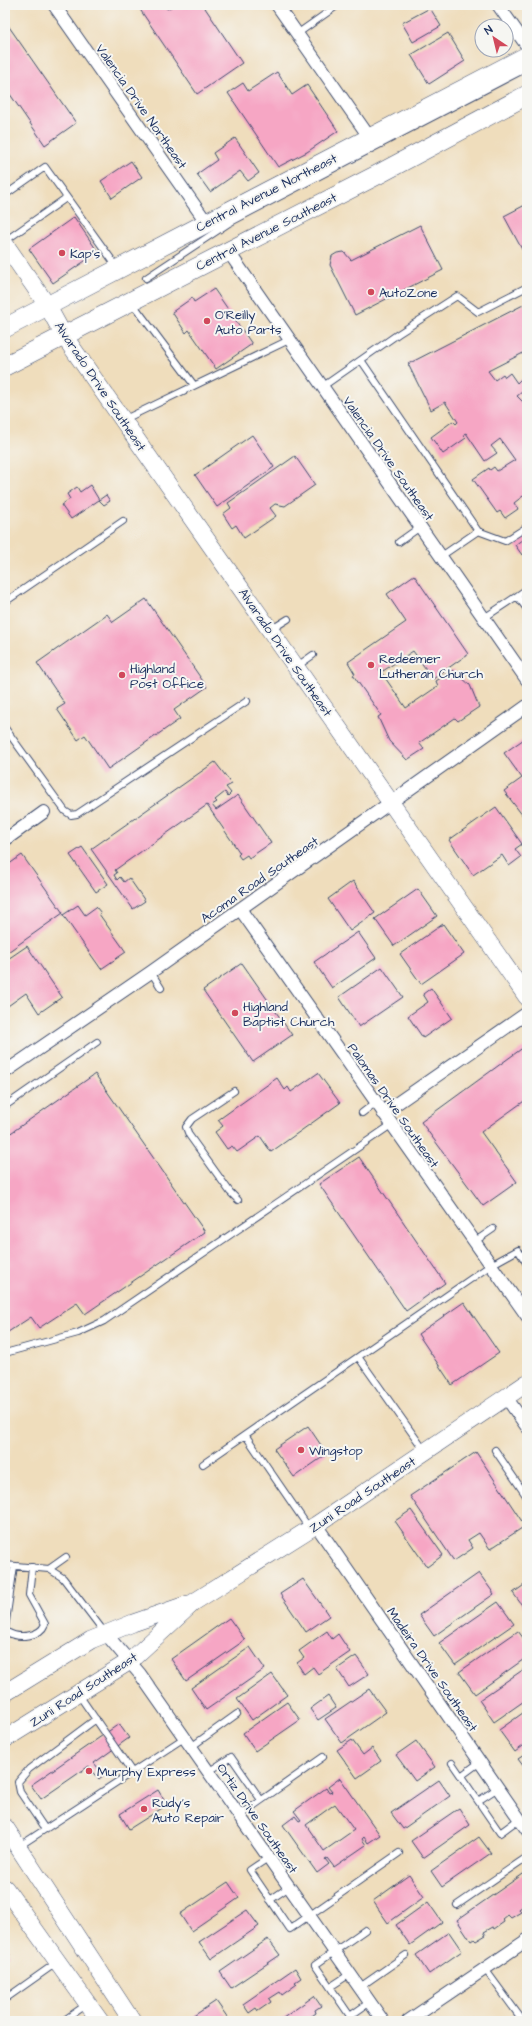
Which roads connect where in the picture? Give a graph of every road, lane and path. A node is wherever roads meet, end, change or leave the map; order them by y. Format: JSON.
{"nodes":[{"id":1,"x":54,"y":5,"type":"edge"},
{"id":2,"x":278,"y":5,"type":"edge"},
{"id":3,"x":498,"y":5,"type":"edge"},
{"id":4,"x":334,"y":6,"type":"edge"},
{"id":5,"x":297,"y":34,"type":"junction"},
{"id":6,"x":527,"y":46,"type":"edge"},
{"id":7,"x":527,"y":56,"type":"edge"},
{"id":8,"x":527,"y":68,"type":"edge"},
{"id":9,"x":527,"y":95,"type":"edge"},
{"id":10,"x":370,"y":138,"type":"junction"},
{"id":11,"x":5,"y":195,"type":"edge"},
{"id":12,"x":66,"y":198,"type":"junction"},
{"id":13,"x":207,"y":223,"type":"junction"},
{"id":14,"x":5,"y":241,"type":"edge"},
{"id":15,"x":5,"y":244,"type":"edge"},
{"id":16,"x":228,"y":251,"type":"junction"},
{"id":17,"x":118,"y":269,"type":"junction"},
{"id":18,"x":146,"y":278,"type":"dead end"},
{"id":19,"x":527,"y":287,"type":"edge"},
{"id":20,"x":131,"y":301,"type":"junction"},
{"id":21,"x":47,"y":306,"type":"junction"},
{"id":22,"x":5,"y":328,"type":"edge"},
{"id":23,"x":64,"y":336,"type":"junction"},
{"id":24,"x":289,"y":340,"type":"junction"},
{"id":25,"x":361,"y":360,"type":"junction"},
{"id":26,"x":5,"y":366,"type":"edge"},
{"id":27,"x":194,"y":386,"type":"junction"},
{"id":28,"x":322,"y":387,"type":"junction"},
{"id":29,"x":123,"y":420,"type":"junction"},
{"id":30,"x":123,"y":521,"type":"dead end"},
{"id":31,"x":420,"y":527,"type":"junction"},
{"id":32,"x":527,"y":527,"type":"edge"},
{"id":33,"x":478,"y":531,"type":"junction"},
{"id":34,"x":399,"y":542,"type":"dead end"},
{"id":35,"x":440,"y":557,"type":"junction"},
{"id":36,"x":527,"y":589,"type":"edge"},
{"id":37,"x":517,"y":596,"type":"junction"},
{"id":38,"x":5,"y":602,"type":"edge"},
{"id":39,"x":527,"y":609,"type":"edge"},
{"id":40,"x":484,"y":618,"type":"junction"},
{"id":41,"x":288,"y":619,"type":"dead end"},
{"id":42,"x":270,"y":630,"type":"junction"},
{"id":43,"x":313,"y":655,"type":"dead end"},
{"id":44,"x":296,"y":667,"type":"junction"},
{"id":45,"x":527,"y":680,"type":"edge"},
{"id":46,"x":247,"y":701,"type":"dead end"},
{"id":47,"x":527,"y":706,"type":"edge"},
{"id":48,"x":5,"y":728,"type":"edge"},
{"id":49,"x":391,"y":802,"type":"junction"},
{"id":50,"x":44,"y":812,"type":"dead end"},
{"id":51,"x":5,"y":840,"type":"edge"},
{"id":52,"x":240,"y":909,"type":"junction"},
{"id":53,"x":151,"y":972,"type":"junction"},
{"id":54,"x":162,"y":988,"type":"dead end"},
{"id":55,"x":527,"y":997,"type":"edge"},
{"id":56,"x":527,"y":1013,"type":"edge"},
{"id":57,"x":97,"y":1042,"type":"dead end"},
{"id":58,"x":5,"y":1072,"type":"edge"},
{"id":59,"x":234,"y":1091,"type":"dead end"},
{"id":60,"x":375,"y":1103,"type":"junction"},
{"id":61,"x":5,"y":1106,"type":"edge"},
{"id":62,"x":362,"y":1113,"type":"dead end"},
{"id":63,"x":383,"y":1114,"type":"junction"},
{"id":64,"x":391,"y":1125,"type":"junction"},
{"id":65,"x":238,"y":1200,"type":"dead end"},
{"id":66,"x":493,"y":1229,"type":"dead end"},
{"id":67,"x":474,"y":1242,"type":"junction"},
{"id":68,"x":527,"y":1264,"type":"edge"},
{"id":69,"x":491,"y":1265,"type":"junction"},
{"id":70,"x":527,"y":1316,"type":"edge"},
{"id":71,"x":5,"y":1353,"type":"edge"},
{"id":72,"x":359,"y":1358,"type":"junction"},
{"id":73,"x":527,"y":1383,"type":"edge"},
{"id":74,"x":506,"y":1397,"type":"junction"},
{"id":75,"x":527,"y":1427,"type":"edge"},
{"id":76,"x":246,"y":1436,"type":"junction"},
{"id":77,"x":495,"y":1450,"type":"dead end"},
{"id":78,"x":425,"y":1451,"type":"junction"},
{"id":79,"x":203,"y":1464,"type":"dead end"},
{"id":80,"x":527,"y":1497,"type":"edge"},
{"id":81,"x":313,"y":1527,"type":"junction"},
{"id":82,"x":66,"y":1558,"type":"dead end"},
{"id":83,"x":5,"y":1565,"type":"edge"},
{"id":84,"x":14,"y":1566,"type":"junction"},
{"id":85,"x":32,"y":1567,"type":"junction"},
{"id":86,"x":49,"y":1569,"type":"junction"},
{"id":87,"x":194,"y":1602,"type":"junction"},
{"id":88,"x":106,"y":1634,"type":"junction"},
{"id":89,"x":130,"y":1661,"type":"junction"},
{"id":90,"x":5,"y":1693,"type":"edge"},
{"id":91,"x":78,"y":1694,"type":"junction"},
{"id":92,"x":237,"y":1714,"type":"dead end"},
{"id":93,"x":96,"y":1719,"type":"junction"},
{"id":94,"x":5,"y":1739,"type":"edge"},
{"id":95,"x":188,"y":1743,"type":"junction"},
{"id":96,"x":323,"y":1757,"type":"dead end"},
{"id":97,"x":480,"y":1762,"type":"junction"},
{"id":98,"x":452,"y":1763,"type":"dead end"},
{"id":99,"x":132,"y":1772,"type":"junction"},
{"id":100,"x":208,"y":1772,"type":"junction"},
{"id":101,"x":461,"y":1776,"type":"junction"},
{"id":102,"x":498,"y":1788,"type":"junction"},
{"id":103,"x":261,"y":1800,"type":"junction"},
{"id":104,"x":478,"y":1801,"type":"junction"},
{"id":105,"x":239,"y":1816,"type":"junction"},
{"id":106,"x":519,"y":1819,"type":"junction"},
{"id":107,"x":5,"y":1827,"type":"edge"},
{"id":108,"x":45,"y":1829,"type":"junction"},
{"id":109,"x":527,"y":1830,"type":"edge"},
{"id":110,"x":18,"y":1847,"type":"junction"},
{"id":111,"x":399,"y":1853,"type":"dead end"},
{"id":112,"x":527,"y":1857,"type":"edge"},
{"id":113,"x":268,"y":1858,"type":"junction"},
{"id":114,"x":289,"y":1887,"type":"junction"},
{"id":115,"x":5,"y":1888,"type":"edge"},
{"id":116,"x":270,"y":1900,"type":"junction"},
{"id":117,"x":456,"y":1905,"type":"dead end"},
{"id":118,"x":309,"y":1915,"type":"junction"},
{"id":119,"x":365,"y":1930,"type":"dead end"},
{"id":120,"x":527,"y":1940,"type":"edge"},
{"id":121,"x":334,"y":1951,"type":"junction"},
{"id":122,"x":406,"y":1955,"type":"dead end"},
{"id":123,"x":58,"y":1962,"type":"junction"},
{"id":124,"x":485,"y":1969,"type":"junction"},
{"id":125,"x":350,"y":1974,"type":"junction"},
{"id":126,"x":330,"y":1987,"type":"junction"},
{"id":127,"x":360,"y":1988,"type":"junction"},
{"id":128,"x":5,"y":1999,"type":"edge"},
{"id":129,"x":370,"y":2002,"type":"junction"},
{"id":130,"x":87,"y":2004,"type":"junction"},
{"id":131,"x":63,"y":2021,"type":"edge"},
{"id":132,"x":100,"y":2021,"type":"edge"},
{"id":133,"x":132,"y":2021,"type":"edge"},
{"id":134,"x":383,"y":2021,"type":"edge"},
{"id":135,"x":408,"y":2021,"type":"edge"},
{"id":136,"x":523,"y":2021,"type":"edge"}],
"edges":[{"from":1,"to":13,"type":"street","name":"Valencia Drive Northeast"},
{"from":2,"to":5,"type":"street"},
{"from":3,"to":6,"type":"street"},
{"from":4,"to":5,"type":"lane"},
{"from":5,"to":10,"type":"street"},
{"from":7,"to":10,"type":"main road","name":"Central Avenue Northeast"},
{"from":8,"to":18,"type":"lane","name":"Central Avenue Northeast"},
{"from":9,"to":16,"type":"main road","name":"Central Avenue Southeast"},
{"from":10,"to":13,"type":"main road","name":"Central Avenue Northeast"},
{"from":11,"to":12,"type":"lane"},
{"from":12,"to":14,"type":"lane"},
{"from":12,"to":17,"type":"lane"},
{"from":13,"to":17,"type":"main road","name":"Central Avenue Northeast"},
{"from":15,"to":21,"type":"street","name":"Alvarado Drive Southeast"},
{"from":16,"to":20,"type":"main road","name":"Central Avenue Southeast"},
{"from":16,"to":24,"type":"street","name":"Valencia Drive Southeast"},
{"from":17,"to":21,"type":"main road","name":"Central Avenue Northeast"},
{"from":19,"to":25,"type":"lane"},
{"from":20,"to":23,"type":"main road","name":"Central Avenue Southeast"},
{"from":20,"to":27,"type":"lane"},
{"from":21,"to":22,"type":"main road","name":"Central Avenue Northeast"},
{"from":21,"to":23,"type":"street","name":"Alvarado Drive Southeast"},
{"from":23,"to":26,"type":"main road","name":"Central Avenue Southeast"},
{"from":23,"to":29,"type":"street","name":"Alvarado Drive Southeast"},
{"from":24,"to":27,"type":"lane"},
{"from":24,"to":28,"type":"street","name":"Valencia Drive Southeast"},
{"from":25,"to":28,"type":"lane"},
{"from":25,"to":33,"type":"lane"},
{"from":27,"to":29,"type":"lane"},
{"from":28,"to":31,"type":"street","name":"Valencia Drive Southeast"},
{"from":29,"to":42,"type":"street","name":"Alvarado Drive Southeast"},
{"from":30,"to":38,"type":"lane"},
{"from":31,"to":34,"type":"lane"},
{"from":31,"to":35,"type":"street","name":"Valencia Drive Southeast"},
{"from":32,"to":33,"type":"lane"},
{"from":33,"to":35,"type":"lane"},
{"from":35,"to":40,"type":"street","name":"Valencia Drive Southeast"},
{"from":36,"to":37,"type":"lane"},
{"from":37,"to":39,"type":"lane"},
{"from":37,"to":40,"type":"lane"},
{"from":40,"to":45,"type":"street","name":"Valencia Drive Southeast"},
{"from":41,"to":42,"type":"lane"},
{"from":42,"to":44,"type":"street","name":"Alvarado Drive Southeast"},
{"from":43,"to":44,"type":"lane"},
{"from":44,"to":49,"type":"street","name":"Alvarado Drive Southeast"},
{"from":46,"to":48,"type":"lane"},
{"from":47,"to":49,"type":"street","name":"Acoma Road Southeast"},
{"from":49,"to":52,"type":"street","name":"Acoma Road Southeast"},
{"from":49,"to":55,"type":"street","name":"Alvarado Drive Southeast"},
{"from":50,"to":51,"type":"street"},
{"from":52,"to":53,"type":"street","name":"Acoma Road Southeast"},
{"from":52,"to":60,"type":"street","name":"Palomas Drive Southeast"},
{"from":53,"to":54,"type":"lane"},
{"from":53,"to":58,"type":"street","name":"Acoma Road Southeast"},
{"from":56,"to":63,"type":"street"},
{"from":57,"to":61,"type":"lane"},
{"from":59,"to":65,"type":"lane"},
{"from":60,"to":62,"type":"lane"},
{"from":60,"to":63,"type":"street","name":"Palomas Drive Southeast"},
{"from":63,"to":64,"type":"street","name":"Palomas Drive Southeast"},
{"from":64,"to":67,"type":"street","name":"Palomas Drive Southeast"},
{"from":64,"to":71,"type":"lane"},
{"from":66,"to":67,"type":"lane"},
{"from":67,"to":69,"type":"street","name":"Palomas Drive Southeast"},
{"from":68,"to":69,"type":"lane"},
{"from":69,"to":70,"type":"street","name":"Palomas Drive Southeast"},
{"from":69,"to":72,"type":"lane"},
{"from":72,"to":76,"type":"lane"},
{"from":72,"to":78,"type":"lane"},
{"from":73,"to":74,"type":"street","name":"Zuni Road Southeast"},
{"from":74,"to":75,"type":"street"},
{"from":74,"to":78,"type":"street","name":"Zuni Road Southeast"},
{"from":76,"to":79,"type":"lane"},
{"from":76,"to":81,"type":"lane"},
{"from":77,"to":80,"type":"lane"},
{"from":78,"to":81,"type":"street","name":"Zuni Road Southeast"},
{"from":81,"to":87,"type":"street","name":"Zuni Road Southeast"},
{"from":81,"to":97,"type":"street","name":"Madeira Drive Southeast"},
{"from":82,"to":86,"type":"lane"},
{"from":83,"to":84,"type":"lane"},
{"from":84,"to":85,"type":"lane"},
{"from":84,"to":85,"type":"lane"},
{"from":85,"to":86,"type":"lane"},
{"from":86,"to":88,"type":"lane"},
{"from":87,"to":88,"type":"street","name":"Zuni Road Southeast"},
{"from":87,"to":89,"type":"street","name":"Zuni Road Southeast"},
{"from":88,"to":89,"type":"street","name":"Ortiz Drive Southeast"},
{"from":88,"to":90,"type":"street","name":"Zuni Road Southeast"},
{"from":89,"to":91,"type":"street","name":"Zuni Road Southeast"},
{"from":89,"to":95,"type":"street","name":"Ortiz Drive Southeast"},
{"from":91,"to":93,"type":"lane"},
{"from":91,"to":94,"type":"street","name":"Zuni Road Southeast"},
{"from":92,"to":95,"type":"lane"},
{"from":93,"to":99,"type":"lane"},
{"from":93,"to":108,"type":"lane"},
{"from":95,"to":99,"type":"lane"},
{"from":95,"to":100,"type":"street","name":"Ortiz Drive Southeast"},
{"from":96,"to":103,"type":"lane"},
{"from":97,"to":101,"type":"lane"},
{"from":97,"to":102,"type":"street","name":"Madeira Drive Southeast"},
{"from":98,"to":101,"type":"lane"},
{"from":99,"to":108,"type":"lane"},
{"from":100,"to":103,"type":"lane"},
{"from":100,"to":105,"type":"street","name":"Ortiz Drive Southeast"},
{"from":101,"to":104,"type":"lane"},
{"from":102,"to":104,"type":"lane"},
{"from":102,"to":106,"type":"street","name":"Madeira Drive Southeast"},
{"from":103,"to":105,"type":"lane"},
{"from":104,"to":106,"type":"lane"},
{"from":105,"to":113,"type":"street","name":"Ortiz Drive Southeast"},
{"from":106,"to":109,"type":"street","name":"Madeira Drive Southeast"},
{"from":107,"to":110,"type":"street"},
{"from":108,"to":110,"type":"lane"},
{"from":110,"to":133,"type":"street"},
{"from":111,"to":118,"type":"lane"},
{"from":112,"to":117,"type":"lane"},
{"from":113,"to":114,"type":"street","name":"Ortiz Drive Southeast"},
{"from":113,"to":116,"type":"lane"},
{"from":114,"to":116,"type":"lane"},
{"from":114,"to":118,"type":"street","name":"Ortiz Drive Southeast"},
{"from":115,"to":123,"type":"street"},
{"from":116,"to":118,"type":"lane"},
{"from":118,"to":121,"type":"street","name":"Ortiz Drive Southeast"},
{"from":119,"to":121,"type":"lane"},
{"from":120,"to":124,"type":"street"},
{"from":121,"to":125,"type":"street","name":"Ortiz Drive Southeast"},
{"from":121,"to":126,"type":"lane"},
{"from":122,"to":127,"type":"lane"},
{"from":123,"to":128,"type":"lane"},
{"from":123,"to":130,"type":"street"},
{"from":124,"to":135,"type":"street"},
{"from":124,"to":136,"type":"lane"},
{"from":125,"to":126,"type":"lane"},
{"from":125,"to":127,"type":"street","name":"Ortiz Drive Southeast"},
{"from":126,"to":129,"type":"lane"},
{"from":127,"to":129,"type":"street","name":"Ortiz Drive Southeast"},
{"from":129,"to":134,"type":"street","name":"Ortiz Drive Southeast"},
{"from":130,"to":131,"type":"lane"},
{"from":130,"to":132,"type":"street"}]}
